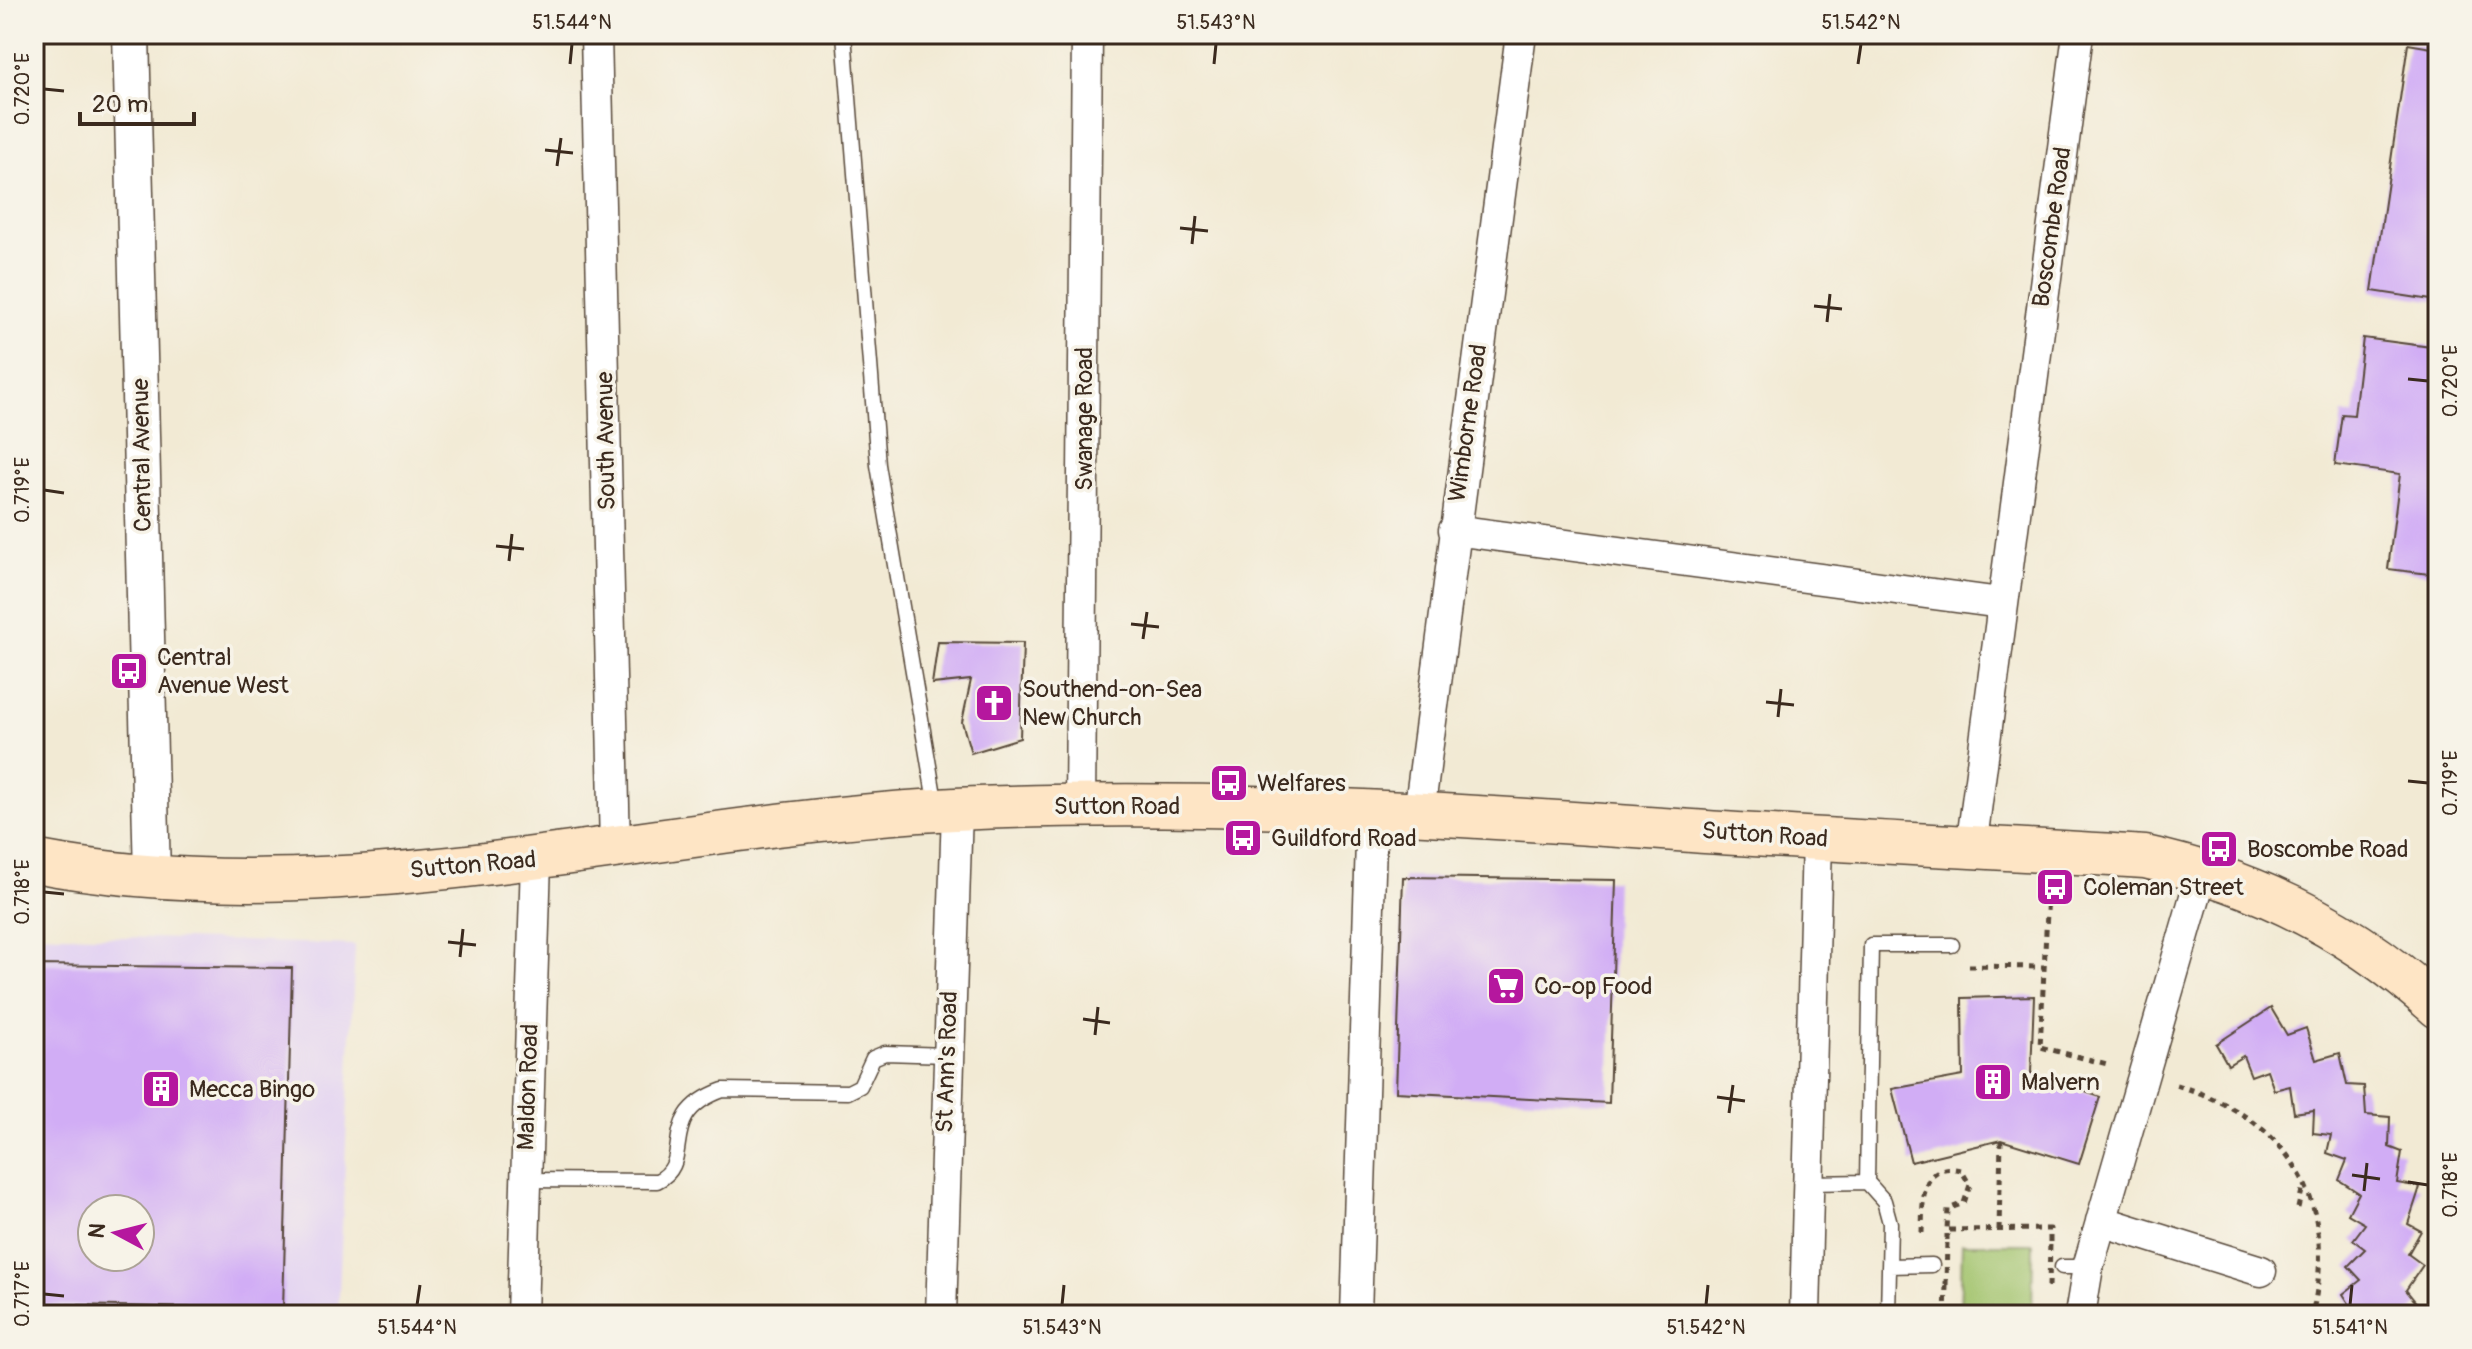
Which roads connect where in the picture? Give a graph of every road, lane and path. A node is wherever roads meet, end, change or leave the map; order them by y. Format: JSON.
{"nodes":[{"id":1,"x":131,"y":34,"type":"edge"},
{"id":2,"x":596,"y":34,"type":"edge"},
{"id":3,"x":844,"y":34,"type":"edge"},
{"id":4,"x":1087,"y":34,"type":"edge"},
{"id":5,"x":1521,"y":34,"type":"edge"},
{"id":6,"x":2078,"y":34,"type":"edge"},
{"id":7,"x":1454,"y":530,"type":"junction"},
{"id":8,"x":2001,"y":603,"type":"junction"},
{"id":9,"x":1080,"y":805,"type":"junction"},
{"id":10,"x":947,"y":810,"type":"junction"},
{"id":11,"x":1372,"y":810,"type":"junction"},
{"id":12,"x":1419,"y":813,"type":"junction"},
{"id":13,"x":1817,"y":839,"type":"junction"},
{"id":14,"x":615,"y":848,"type":"junction"},
{"id":15,"x":1971,"y":848,"type":"junction"},
{"id":16,"x":536,"y":860,"type":"junction"},
{"id":17,"x":34,"y":861,"type":"edge"},
{"id":18,"x":2203,"y":869,"type":"junction"},
{"id":19,"x":152,"y":876,"type":"junction"},
{"id":20,"x":2048,"y":893,"type":"dead end"},
{"id":21,"x":1952,"y":945,"type":"dead end"},
{"id":22,"x":1960,"y":966,"type":"dead end"},
{"id":23,"x":2044,"y":967,"type":"junction"},
{"id":24,"x":2438,"y":1007,"type":"edge"},
{"id":25,"x":947,"y":1055,"type":"junction"},
{"id":26,"x":2120,"y":1068,"type":"dead end"},
{"id":27,"x":2164,"y":1082,"type":"dead end"},
{"id":28,"x":2431,"y":1127,"type":"dead end"},
{"id":29,"x":2001,"y":1140,"type":"dead end"},
{"id":30,"x":2438,"y":1149,"type":"edge"},
{"id":31,"x":525,"y":1180,"type":"junction"},
{"id":32,"x":1867,"y":1182,"type":"junction"},
{"id":33,"x":1808,"y":1183,"type":"junction"},
{"id":34,"x":2303,"y":1186,"type":"junction"},
{"id":35,"x":2298,"y":1208,"type":"dead end"},
{"id":36,"x":2101,"y":1221,"type":"junction"},
{"id":37,"x":1947,"y":1230,"type":"junction"},
{"id":38,"x":1999,"y":1230,"type":"junction"},
{"id":39,"x":1922,"y":1233,"type":"dead end"},
{"id":40,"x":1932,"y":1265,"type":"dead end"},
{"id":41,"x":1889,"y":1266,"type":"junction"},
{"id":42,"x":2261,"y":1271,"type":"dead end"},
{"id":43,"x":2049,"y":1287,"type":"dead end"},
{"id":44,"x":522,"y":1315,"type":"edge"},
{"id":45,"x":941,"y":1315,"type":"edge"},
{"id":46,"x":1356,"y":1315,"type":"edge"},
{"id":47,"x":1805,"y":1315,"type":"edge"},
{"id":48,"x":1888,"y":1315,"type":"edge"},
{"id":49,"x":1945,"y":1315,"type":"edge"},
{"id":50,"x":2080,"y":1315,"type":"edge"},
{"id":51,"x":2312,"y":1315,"type":"edge"}],
"edges":[{"from":1,"to":19,"type":"street","name":"Central Avenue"},
{"from":2,"to":14,"type":"street","name":"South Avenue"},
{"from":3,"to":10,"type":"lane"},
{"from":4,"to":9,"type":"street","name":"Swanage Road"},
{"from":5,"to":7,"type":"street","name":"Wimborne Road"},
{"from":6,"to":8,"type":"street","name":"Boscombe Road"},
{"from":7,"to":8,"type":"street"},
{"from":7,"to":12,"type":"street","name":"Wimborne Road"},
{"from":8,"to":15,"type":"street","name":"Boscombe Road"},
{"from":9,"to":10,"type":"main road","name":"Sutton Road"},
{"from":9,"to":11,"type":"main road","name":"Sutton Road"},
{"from":10,"to":14,"type":"main road","name":"Sutton Road"},
{"from":10,"to":25,"type":"street","name":"St Ann's Road"},
{"from":11,"to":12,"type":"main road","name":"Sutton Road"},
{"from":11,"to":46,"type":"street"},
{"from":12,"to":13,"type":"main road","name":"Sutton Road"},
{"from":13,"to":15,"type":"main road","name":"Sutton Road"},
{"from":13,"to":33,"type":"street"},
{"from":14,"to":16,"type":"main road","name":"Sutton Road"},
{"from":15,"to":18,"type":"main road","name":"Sutton Road"},
{"from":16,"to":19,"type":"main road","name":"Sutton Road"},
{"from":16,"to":31,"type":"street","name":"Maldon Road"},
{"from":17,"to":19,"type":"main road","name":"Sutton Road"},
{"from":18,"to":24,"type":"main road","name":"Sutton Road"},
{"from":18,"to":36,"type":"street"},
{"from":20,"to":23,"type":"path"},
{"from":21,"to":32,"type":"lane"},
{"from":22,"to":23,"type":"path"},
{"from":23,"to":26,"type":"path"},
{"from":25,"to":31,"type":"lane"},
{"from":25,"to":45,"type":"street","name":"St Ann's Road"},
{"from":27,"to":34,"type":"path"},
{"from":28,"to":30,"type":"path"},
{"from":29,"to":38,"type":"path"},
{"from":31,"to":44,"type":"street","name":"Maldon Road"},
{"from":32,"to":33,"type":"lane"},
{"from":32,"to":41,"type":"lane"},
{"from":33,"to":47,"type":"street"},
{"from":34,"to":35,"type":"path"},
{"from":34,"to":51,"type":"path"},
{"from":36,"to":42,"type":"street"},
{"from":36,"to":50,"type":"street"},
{"from":37,"to":38,"type":"path"},
{"from":37,"to":39,"type":"path"},
{"from":37,"to":49,"type":"path","bridge":true},
{"from":38,"to":43,"type":"path","bridge":true},
{"from":40,"to":41,"type":"lane"},
{"from":41,"to":48,"type":"lane"}]}
